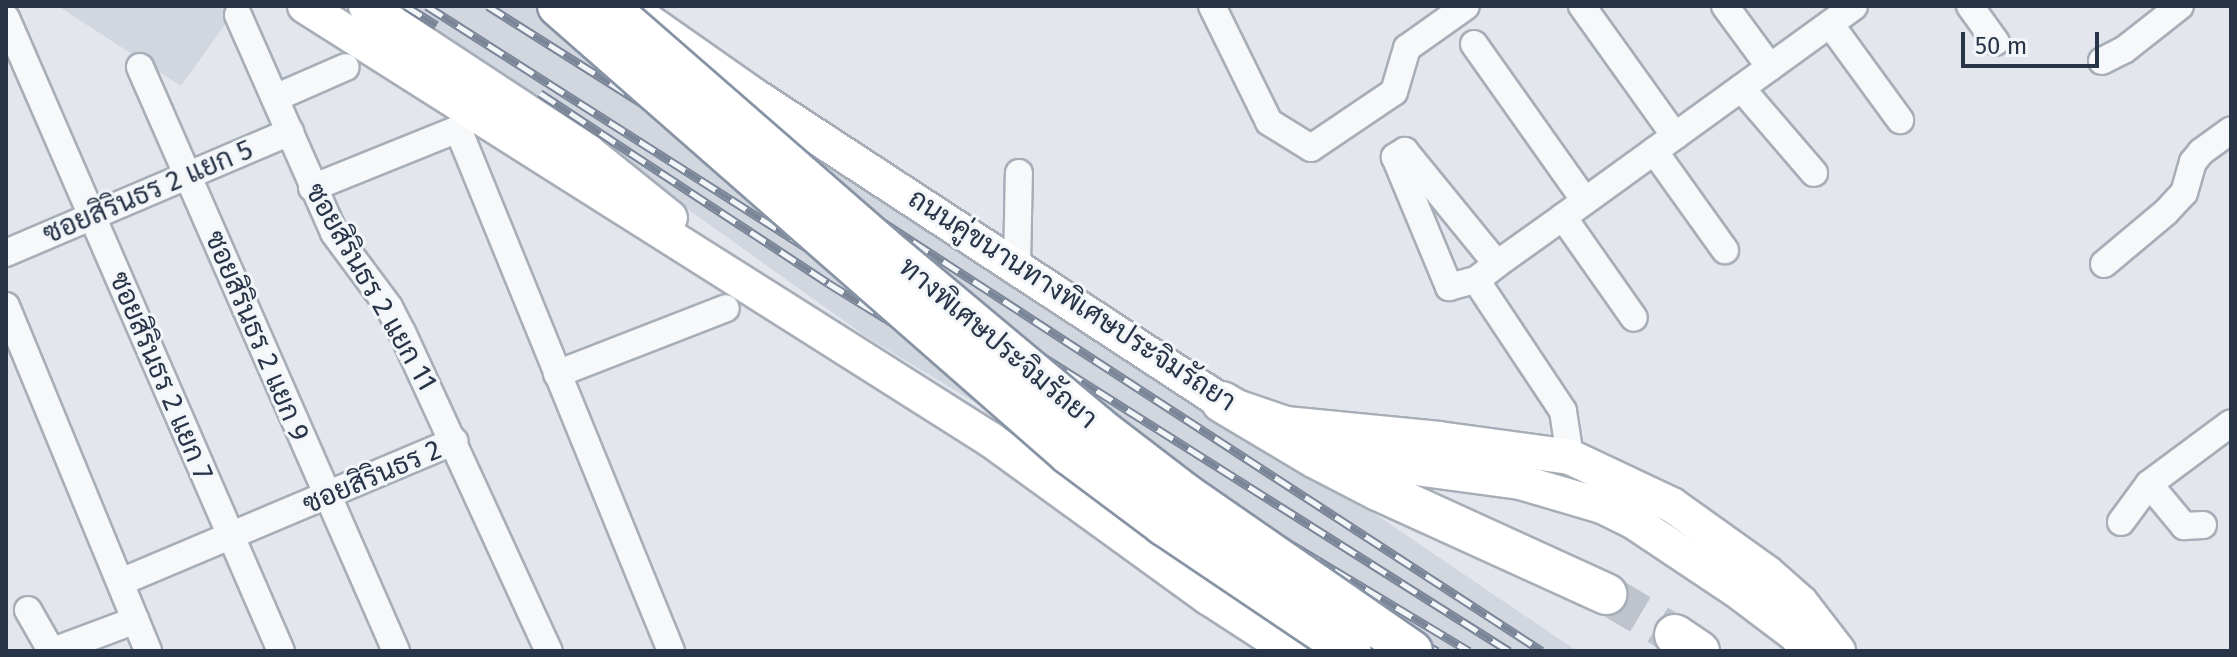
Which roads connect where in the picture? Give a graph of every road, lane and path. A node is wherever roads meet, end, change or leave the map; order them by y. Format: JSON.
{"nodes":[{"id":1,"x":305,"y":6,"type":"edge"},
{"id":2,"x":366,"y":6,"type":"edge"},
{"id":3,"x":558,"y":6,"type":"edge"},
{"id":4,"x":607,"y":6,"type":"edge"},
{"id":5,"x":626,"y":6,"type":"edge"},
{"id":6,"x":1212,"y":6,"type":"edge"},
{"id":7,"x":1466,"y":6,"type":"edge"},
{"id":8,"x":1582,"y":6,"type":"edge"},
{"id":9,"x":1725,"y":6,"type":"edge"},
{"id":10,"x":1854,"y":6,"type":"edge"},
{"id":11,"x":1970,"y":6,"type":"edge"},
{"id":12,"x":2180,"y":6,"type":"edge"},
{"id":13,"x":238,"y":15,"type":"dead end"},
{"id":14,"x":6,"y":18,"type":"edge"},
{"id":15,"x":1830,"y":24,"type":"junction"},
{"id":16,"x":1996,"y":42,"type":"dead end"},
{"id":17,"x":1474,"y":44,"type":"dead end"},
{"id":18,"x":2102,"y":61,"type":"dead end"},
{"id":19,"x":140,"y":67,"type":"dead end"},
{"id":20,"x":346,"y":67,"type":"dead end"},
{"id":21,"x":1770,"y":67,"type":"junction"},
{"id":22,"x":1741,"y":88,"type":"junction"},
{"id":23,"x":275,"y":98,"type":"junction"},
{"id":24,"x":464,"y":120,"type":"junction"},
{"id":25,"x":1900,"y":120,"type":"dead end"},
{"id":26,"x":2231,"y":130,"type":"edge"},
{"id":27,"x":290,"y":132,"type":"junction"},
{"id":28,"x":1665,"y":143,"type":"junction"},
{"id":29,"x":1019,"y":173,"type":"dead end"},
{"id":30,"x":1814,"y":173,"type":"dead end"},
{"id":31,"x":188,"y":176,"type":"junction"},
{"id":32,"x":312,"y":188,"type":"junction"},
{"id":33,"x":1585,"y":201,"type":"junction"},
{"id":34,"x":92,"y":215,"type":"junction"},
{"id":35,"x":1563,"y":217,"type":"junction"},
{"id":36,"x":1725,"y":250,"type":"dead end"},
{"id":37,"x":6,"y":253,"type":"edge"},
{"id":38,"x":1497,"y":264,"type":"junction"},
{"id":39,"x":2104,"y":264,"type":"dead end"},
{"id":40,"x":1017,"y":265,"type":"junction"},
{"id":41,"x":726,"y":272,"type":"junction"},
{"id":42,"x":1476,"y":280,"type":"junction"},
{"id":43,"x":6,"y":306,"type":"edge"},
{"id":44,"x":726,"y":308,"type":"dead end"},
{"id":45,"x":1634,"y":318,"type":"dead end"},
{"id":46,"x":557,"y":374,"type":"junction"},
{"id":47,"x":1222,"y":402,"type":"junction"},
{"id":48,"x":2231,"y":423,"type":"edge"},
{"id":49,"x":1286,"y":424,"type":"junction"},
{"id":50,"x":454,"y":441,"type":"junction"},
{"id":51,"x":1570,"y":457,"type":"junction"},
{"id":52,"x":2149,"y":484,"type":"junction"},
{"id":53,"x":327,"y":496,"type":"junction"},
{"id":54,"x":1083,"y":503,"type":"junction"},
{"id":55,"x":2121,"y":522,"type":"dead end"},
{"id":56,"x":2203,"y":525,"type":"dead end"},
{"id":57,"x":230,"y":538,"type":"junction"},
{"id":58,"x":121,"y":582,"type":"junction"},
{"id":59,"x":1606,"y":594,"type":"tunnel mouth"},
{"id":60,"x":28,"y":610,"type":"dead end"},
{"id":61,"x":136,"y":620,"type":"junction"},
{"id":62,"x":148,"y":651,"type":"edge"},
{"id":63,"x":281,"y":651,"type":"edge"},
{"id":64,"x":396,"y":651,"type":"edge"},
{"id":65,"x":549,"y":651,"type":"edge"},
{"id":66,"x":671,"y":651,"type":"edge"},
{"id":67,"x":1291,"y":651,"type":"edge"},
{"id":68,"x":1333,"y":651,"type":"edge"},
{"id":69,"x":1351,"y":651,"type":"edge"},
{"id":70,"x":1412,"y":651,"type":"edge"},
{"id":71,"x":1808,"y":651,"type":"edge"},
{"id":72,"x":1838,"y":651,"type":"edge"}],
"edges":[{"from":1,"to":24,"type":"main road"},
{"from":2,"to":41,"type":"main road"},
{"from":3,"to":69,"type":"highway","name":"ทางพิเศษประจิมรัถยา","bridge":true},
{"from":4,"to":70,"type":"highway","name":"ทางพิเศษประจิมรัถยา","bridge":true},
{"from":5,"to":40,"type":"main road","name":"ถนนคู่ขนานทางพิเศษประจิมรัถยา"},
{"from":6,"to":7,"type":"street"},
{"from":8,"to":28,"type":"street"},
{"from":9,"to":21,"type":"street"},
{"from":10,"to":15,"type":"street"},
{"from":11,"to":16,"type":"street"},
{"from":12,"to":18,"type":"street"},
{"from":13,"to":23,"type":"street","name":"ซอยสิรินธร 2 แยก 11"},
{"from":14,"to":34,"type":"street","name":"ซอยสิรินธร 2 แยก 7"},
{"from":15,"to":21,"type":"street"},
{"from":15,"to":25,"type":"street"},
{"from":17,"to":33,"type":"street"},
{"from":19,"to":31,"type":"street","name":"ซอยสิรินธร 2 แยก 9"},
{"from":20,"to":23,"type":"street"},
{"from":21,"to":22,"type":"street"},
{"from":22,"to":28,"type":"street"},
{"from":22,"to":30,"type":"street"},
{"from":23,"to":27,"type":"street","name":"ซอยสิรินธร 2 แยก 11"},
{"from":24,"to":32,"type":"street"},
{"from":24,"to":41,"type":"main road"},
{"from":24,"to":46,"type":"street"},
{"from":26,"to":39,"type":"street"},
{"from":27,"to":31,"type":"street","name":"ซอยสิรินธร 2 แยก 5"},
{"from":27,"to":32,"type":"street","name":"ซอยสิรินธร 2 แยก 11"},
{"from":28,"to":33,"type":"street"},
{"from":28,"to":36,"type":"street"},
{"from":29,"to":40,"type":"street"},
{"from":31,"to":34,"type":"street","name":"ซอยสิรินธร 2 แยก 5"},
{"from":31,"to":53,"type":"street","name":"ซอยสิรินธร 2 แยก 9"},
{"from":32,"to":50,"type":"street","name":"ซอยสิรินธร 2 แยก 11"},
{"from":33,"to":35,"type":"street"},
{"from":34,"to":37,"type":"street","name":"ซอยสิรินธร 2 แยก 5"},
{"from":34,"to":57,"type":"street","name":"ซอยสิรินธร 2 แยก 7"},
{"from":35,"to":38,"type":"street"},
{"from":35,"to":45,"type":"street"},
{"from":38,"to":42,"type":"street"},
{"from":38,"to":42,"type":"street"},
{"from":40,"to":47,"type":"main road","name":"ถนนคู่ขนานทางพิเศษประจิมรัถยา"},
{"from":41,"to":54,"type":"main road"},
{"from":42,"to":51,"type":"street"},
{"from":43,"to":58,"type":"street"},
{"from":44,"to":46,"type":"street"},
{"from":46,"to":66,"type":"street"},
{"from":47,"to":49,"type":"main road","name":"ถนนคู่ขนานทางพิเศษประจิมรัถยา"},
{"from":47,"to":59,"type":"highway"},
{"from":48,"to":52,"type":"street"},
{"from":49,"to":51,"type":"main road","name":"ถนนคู่ขนานทางพิเศษประจิมรัถยา"},
{"from":49,"to":71,"type":"main road"},
{"from":50,"to":53,"type":"street","name":"ซอยสิรินธร 2"},
{"from":50,"to":65,"type":"street","name":"ซอยสิรินธร 2"},
{"from":51,"to":72,"type":"main road","name":"ถนนคู่ขนานทางพิเศษประจิมรัถยา"},
{"from":52,"to":55,"type":"street"},
{"from":52,"to":56,"type":"street"},
{"from":53,"to":57,"type":"street","name":"ซอยสิรินธร 2"},
{"from":53,"to":64,"type":"street","name":"ซอยสิรินธร 2 แยก 9"},
{"from":54,"to":67,"type":"main road"},
{"from":54,"to":68,"type":"main road"},
{"from":57,"to":58,"type":"street","name":"ซอยสิรินธร 2"},
{"from":57,"to":63,"type":"street","name":"ซอยสิรินธร 2 แยก 7"},
{"from":58,"to":61,"type":"street"},
{"from":60,"to":61,"type":"street"},
{"from":61,"to":62,"type":"street"}]}
